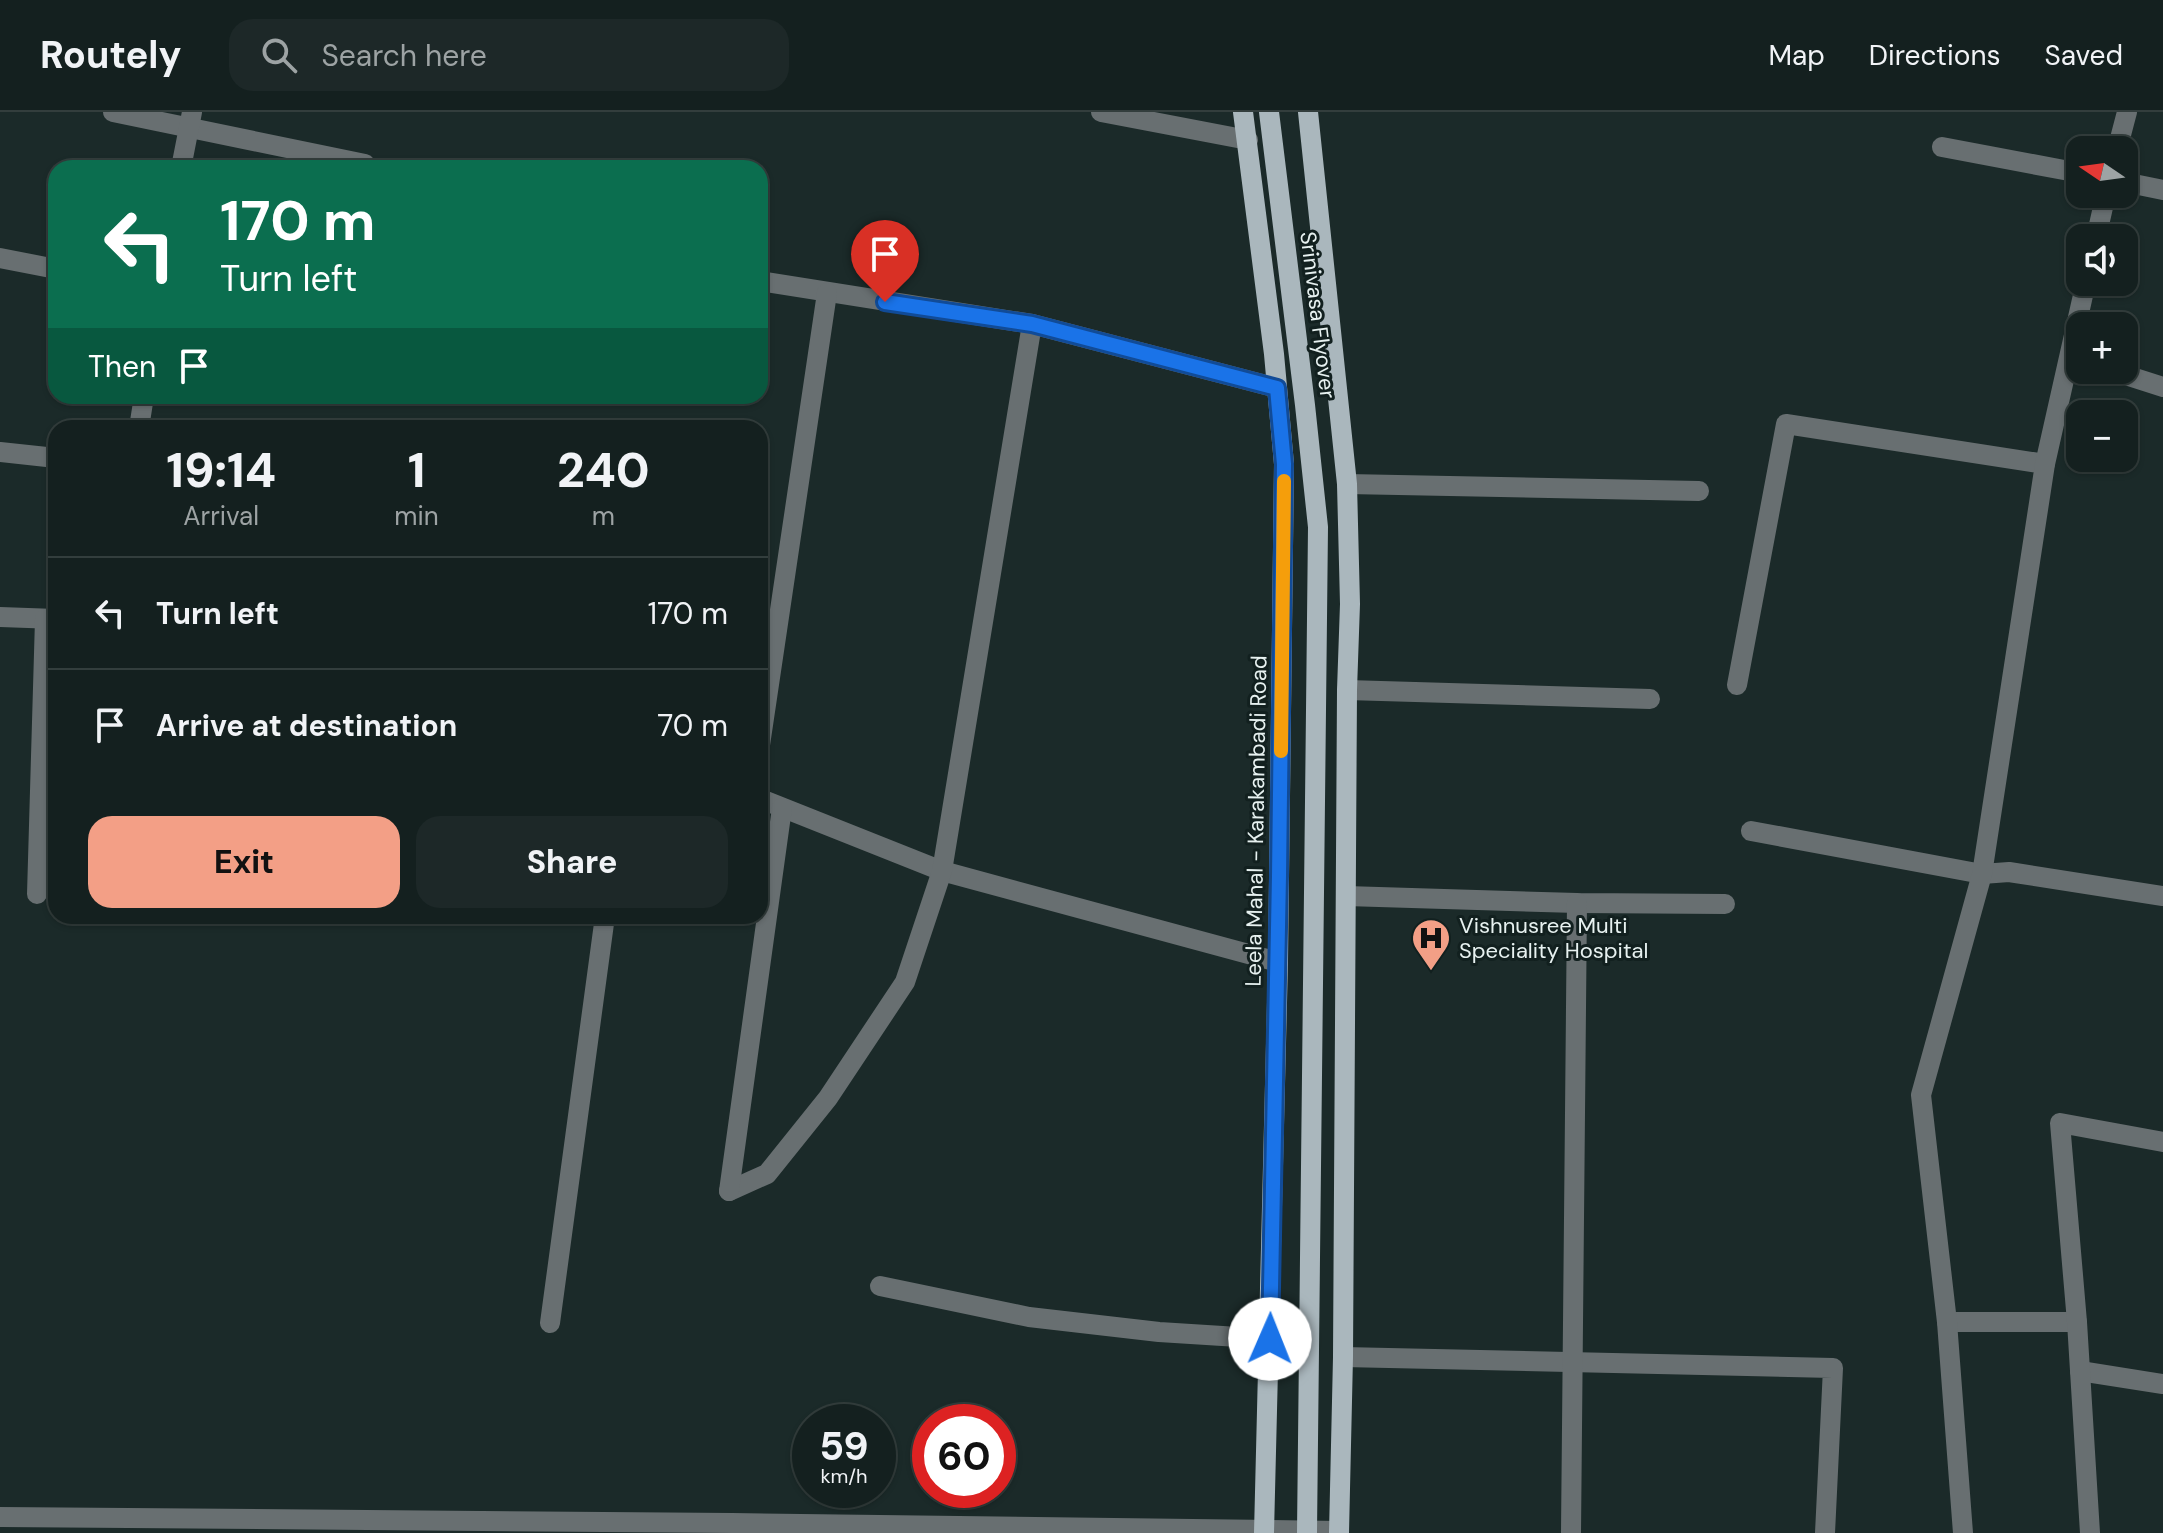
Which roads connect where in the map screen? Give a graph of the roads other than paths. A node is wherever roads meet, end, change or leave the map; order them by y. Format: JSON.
{"nodes":[{"id":1,"x":113,"y":112,"type":"edge"},
{"id":2,"x":1101,"y":112,"type":"edge"},
{"id":3,"x":1243,"y":112,"type":"edge"},
{"id":4,"x":1269,"y":112,"type":"edge"},
{"id":5,"x":1308,"y":112,"type":"edge"},
{"id":6,"x":2127,"y":112,"type":"edge"},
{"id":7,"x":190,"y":119,"type":"edge"},
{"id":8,"x":2121,"y":136,"type":"edge"},
{"id":9,"x":1248,"y":140,"type":"junction"},
{"id":10,"x":1942,"y":147,"type":"dead end"},
{"id":11,"x":182,"y":160,"type":"edge"},
{"id":12,"x":349,"y":160,"type":"edge"},
{"id":13,"x":2066,"y":170,"type":"edge"},
{"id":14,"x":2138,"y":185,"type":"edge"},
{"id":15,"x":2163,"y":190,"type":"edge"},
{"id":16,"x":0,"y":258,"type":"edge"},
{"id":17,"x":48,"y":267,"type":"edge"},
{"id":18,"x":768,"y":282,"type":"edge"},
{"id":19,"x":827,"y":293,"type":"junction"},
{"id":20,"x":1032,"y":324,"type":"junction"},
{"id":21,"x":2138,"y":379,"type":"edge"},
{"id":22,"x":2068,"y":384,"type":"edge"},
{"id":23,"x":2163,"y":387,"type":"edge"},
{"id":24,"x":1277,"y":388,"type":"junction"},
{"id":25,"x":0,"y":452,"type":"edge"},
{"id":26,"x":48,"y":457,"type":"edge"},
{"id":27,"x":2045,"y":464,"type":"junction"},
{"id":28,"x":1347,"y":484,"type":"junction"},
{"id":29,"x":1699,"y":491,"type":"dead end"},
{"id":30,"x":0,"y":617,"type":"edge"},
{"id":31,"x":48,"y":619,"type":"edge"},
{"id":32,"x":1737,"y":685,"type":"dead end"},
{"id":33,"x":1347,"y":690,"type":"junction"},
{"id":34,"x":768,"y":691,"type":"edge"},
{"id":35,"x":1650,"y":699,"type":"dead end"},
{"id":36,"x":48,"y":800,"type":"edge"},
{"id":37,"x":768,"y":800,"type":"edge"},
{"id":38,"x":1751,"y":831,"type":"dead end"},
{"id":39,"x":942,"y":871,"type":"junction"},
{"id":40,"x":1982,"y":874,"type":"junction"},
{"id":41,"x":37,"y":894,"type":"dead end"},
{"id":42,"x":1346,"y":896,"type":"junction"},
{"id":43,"x":2163,"y":896,"type":"edge"},
{"id":44,"x":1577,"y":903,"type":"junction"},
{"id":45,"x":1725,"y":904,"type":"dead end"},
{"id":46,"x":604,"y":924,"type":"edge"},
{"id":47,"x":755,"y":924,"type":"edge"},
{"id":48,"x":1278,"y":962,"type":"junction"},
{"id":49,"x":2163,"y":1142,"type":"edge"},
{"id":50,"x":880,"y":1286,"type":"dead end"},
{"id":51,"x":1947,"y":1322,"type":"junction"},
{"id":52,"x":2077,"y":1322,"type":"junction"},
{"id":53,"x":550,"y":1323,"type":"dead end"},
{"id":54,"x":1270,"y":1339,"type":"junction"},
{"id":55,"x":1343,"y":1357,"type":"junction"},
{"id":56,"x":1573,"y":1363,"type":"junction"},
{"id":57,"x":2080,"y":1371,"type":"junction"},
{"id":58,"x":2163,"y":1384,"type":"edge"},
{"id":59,"x":0,"y":1517,"type":"edge"},
{"id":60,"x":731,"y":1528,"type":"edge"},
{"id":61,"x":1264,"y":1532,"type":"edge"},
{"id":62,"x":1339,"y":1532,"type":"edge"},
{"id":63,"x":1307,"y":1533,"type":"edge"},
{"id":64,"x":1571,"y":1533,"type":"edge"},
{"id":65,"x":1825,"y":1533,"type":"edge"},
{"id":66,"x":1963,"y":1533,"type":"edge"},
{"id":67,"x":2090,"y":1533,"type":"edge"}],
"edges":[{"from":1,"to":7,"type":"street"},
{"from":2,"to":9,"type":"street"},
{"from":3,"to":9,"type":"main road","name":"Leela Mahal - Karakambadi Road"},
{"from":4,"to":63,"type":"main road","name":"Srinivasa Flyover","bridge":true},
{"from":5,"to":28,"type":"main road"},
{"from":6,"to":8,"type":"street"},
{"from":7,"to":11,"type":"street"},
{"from":7,"to":12,"type":"street"},
{"from":9,"to":24,"type":"main road","name":"Leela Mahal - Karakambadi Road"},
{"from":10,"to":13,"type":"street"},
{"from":14,"to":15,"type":"street"},
{"from":16,"to":17,"type":"street"},
{"from":18,"to":19,"type":"street"},
{"from":19,"to":20,"type":"street"},
{"from":19,"to":34,"type":"street"},
{"from":20,"to":24,"type":"street"},
{"from":20,"to":39,"type":"street"},
{"from":21,"to":23,"type":"street"},
{"from":22,"to":27,"type":"street"},
{"from":24,"to":48,"type":"main road","name":"Leela Mahal - Karakambadi Road"},
{"from":25,"to":26,"type":"street"},
{"from":27,"to":32,"type":"street"},
{"from":27,"to":40,"type":"street"},
{"from":28,"to":29,"type":"street"},
{"from":28,"to":33,"type":"main road"},
{"from":30,"to":31,"type":"street"},
{"from":33,"to":35,"type":"street"},
{"from":33,"to":42,"type":"main road"},
{"from":36,"to":41,"type":"street"},
{"from":37,"to":39,"type":"street"},
{"from":38,"to":40,"type":"street"},
{"from":39,"to":47,"type":"street"},
{"from":39,"to":48,"type":"street"},
{"from":40,"to":43,"type":"street"},
{"from":40,"to":51,"type":"street"},
{"from":42,"to":44,"type":"street"},
{"from":42,"to":55,"type":"main road"},
{"from":44,"to":45,"type":"street"},
{"from":44,"to":56,"type":"street"},
{"from":46,"to":53,"type":"street"},
{"from":48,"to":54,"type":"main road","name":"Leela Mahal - Karakambadi Road"},
{"from":49,"to":52,"type":"street"},
{"from":50,"to":54,"type":"street"},
{"from":51,"to":52,"type":"street"},
{"from":51,"to":66,"type":"street"},
{"from":52,"to":57,"type":"street"},
{"from":54,"to":61,"type":"main road","name":"Leela Mahal - Karakambadi Road"},
{"from":55,"to":56,"type":"street"},
{"from":55,"to":62,"type":"main road"},
{"from":56,"to":64,"type":"street"},
{"from":56,"to":65,"type":"street"},
{"from":57,"to":58,"type":"street"},
{"from":57,"to":67,"type":"street"},
{"from":59,"to":60,"type":"street"},
{"from":60,"to":61,"type":"street"},
{"from":61,"to":62,"type":"street"}]}
